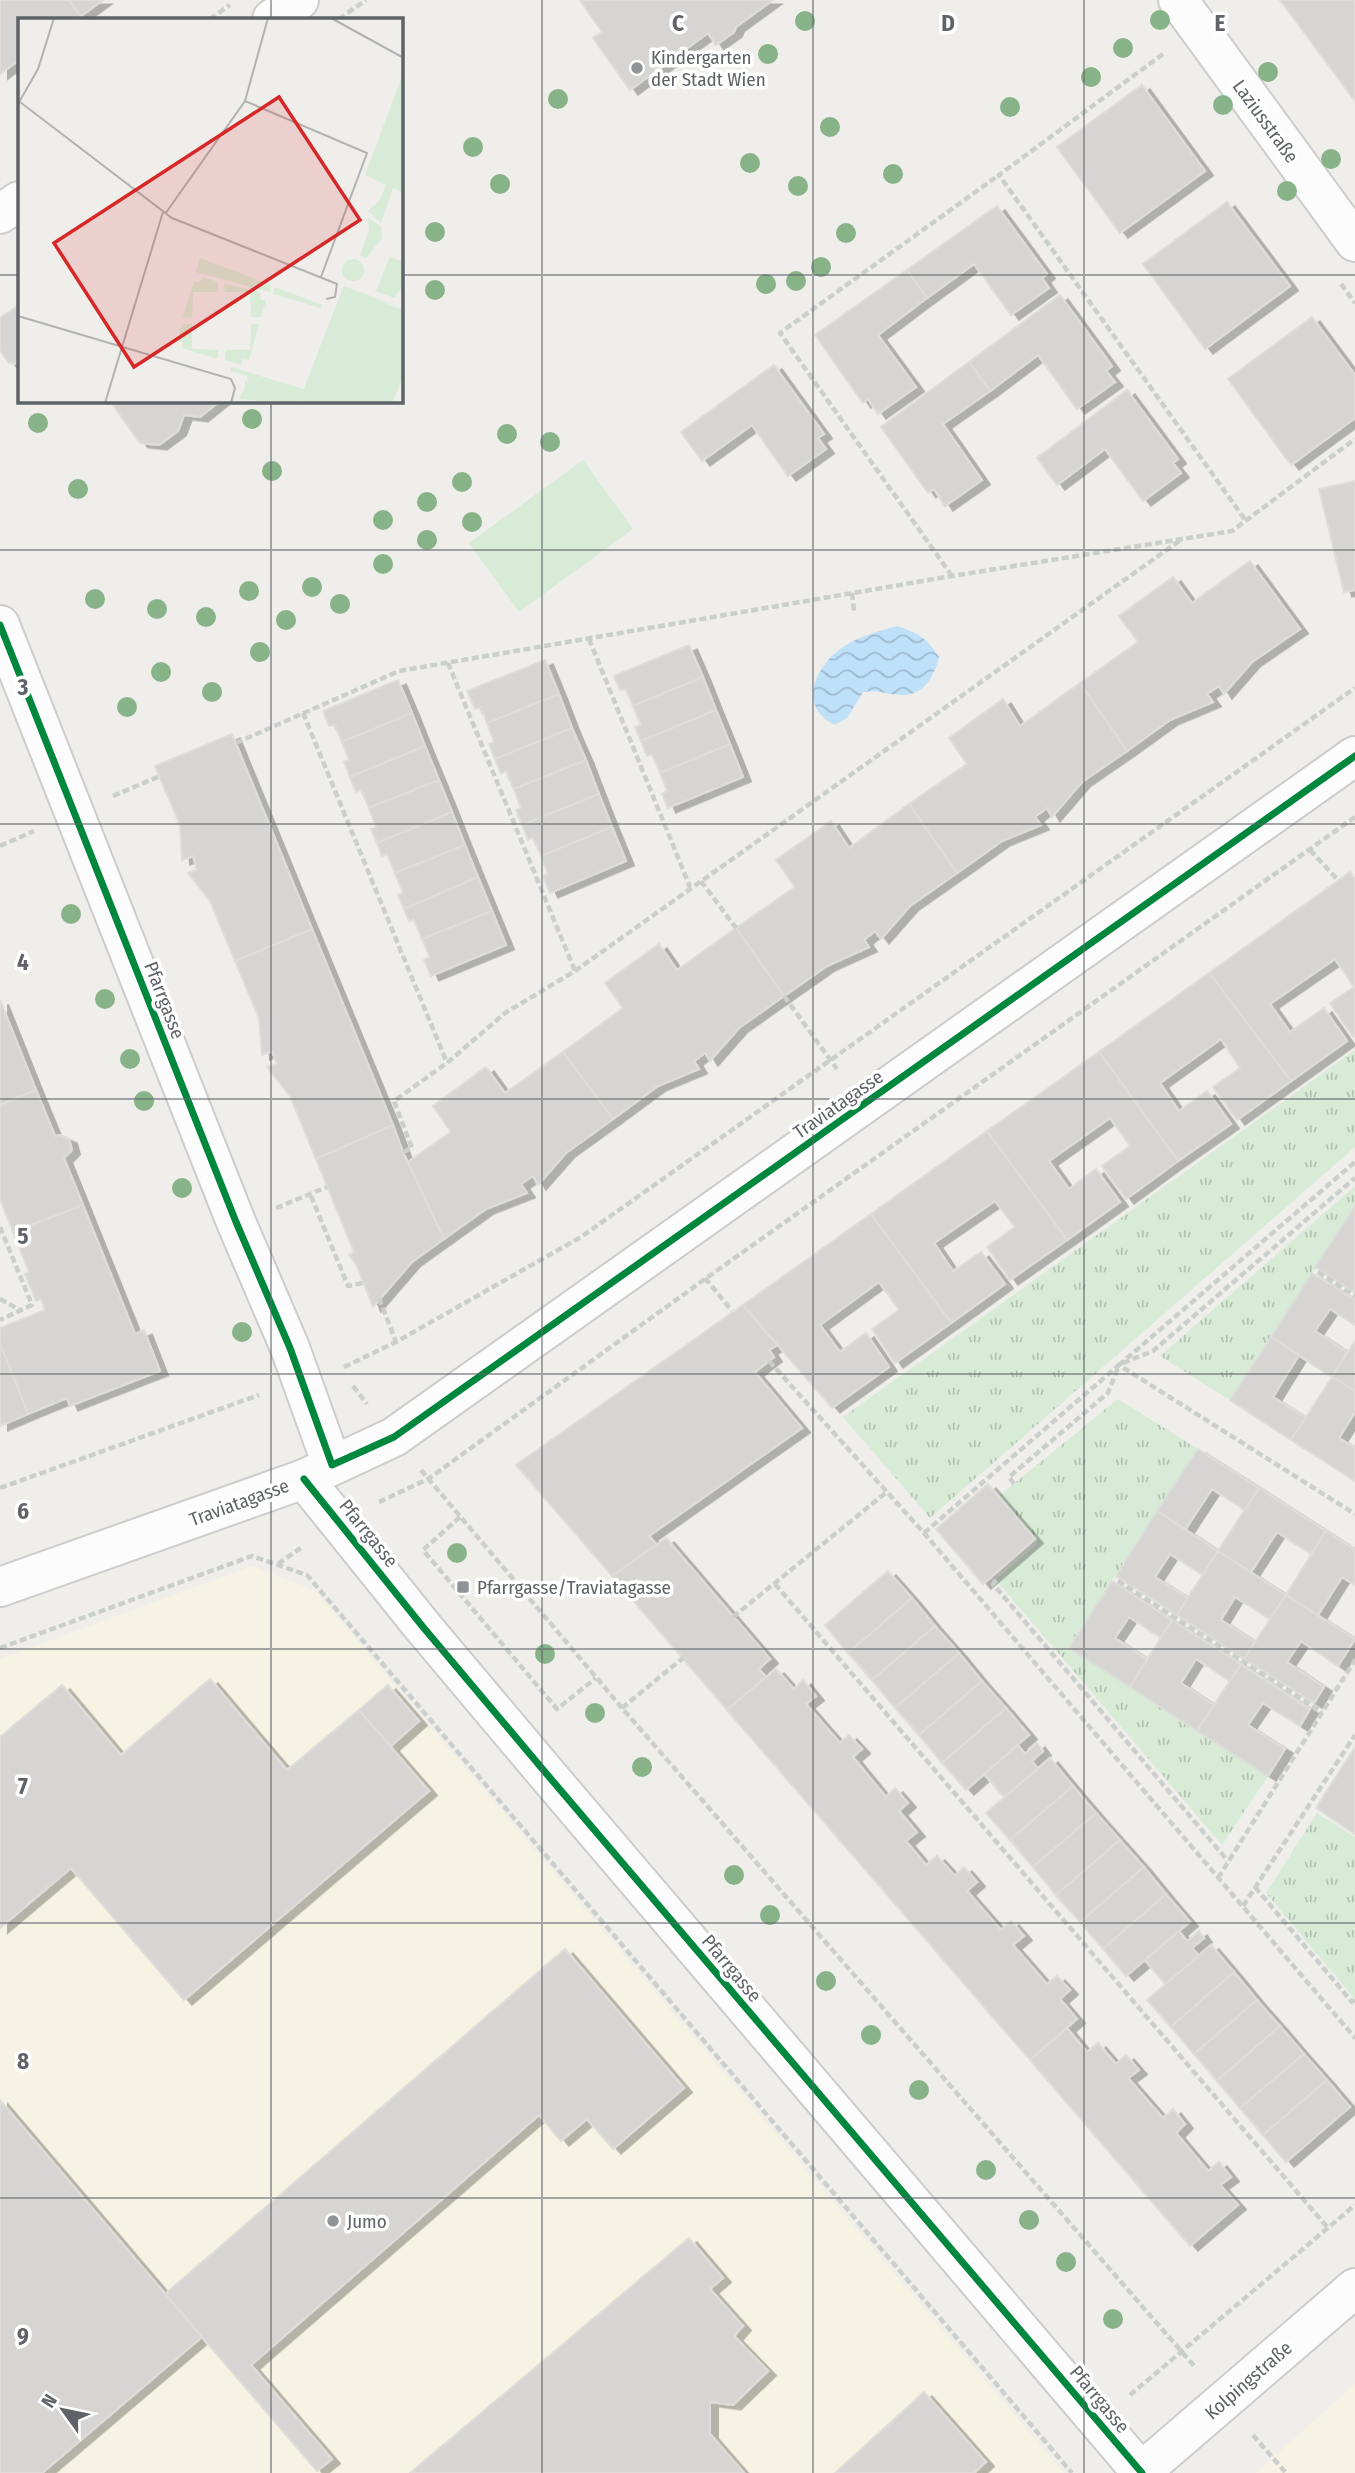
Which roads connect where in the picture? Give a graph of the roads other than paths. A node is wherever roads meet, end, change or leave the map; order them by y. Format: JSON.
{"nodes":[{"id":1,"x":299,"y":0,"type":"edge"},
{"id":2,"x":1178,"y":0,"type":"edge"},
{"id":3,"x":273,"y":18,"type":"edge"},
{"id":4,"x":18,"y":202,"type":"edge"},
{"id":5,"x":0,"y":215,"type":"edge"},
{"id":6,"x":1355,"y":242,"type":"edge"},
{"id":7,"x":0,"y":625,"type":"edge"},
{"id":8,"x":1355,"y":755,"type":"edge"},
{"id":9,"x":318,"y":1472,"type":"junction"},
{"id":10,"x":0,"y":1587,"type":"edge"},
{"id":11,"x":1355,"y":2288,"type":"edge"},
{"id":12,"x":1141,"y":2473,"type":"edge"}],
"edges":[{"from":1,"to":3,"type":"street"},
{"from":2,"to":6,"type":"street","name":"Laziusstraße"},
{"from":4,"to":5,"type":"street"},
{"from":7,"to":9,"type":"street","name":"Pfarrgasse"},
{"from":8,"to":9,"type":"street","name":"Traviatagasse"},
{"from":9,"to":10,"type":"street","name":"Traviatagasse"},
{"from":9,"to":12,"type":"street","name":"Pfarrgasse"},
{"from":11,"to":12,"type":"street","name":"Kolpingstraße"}]}
